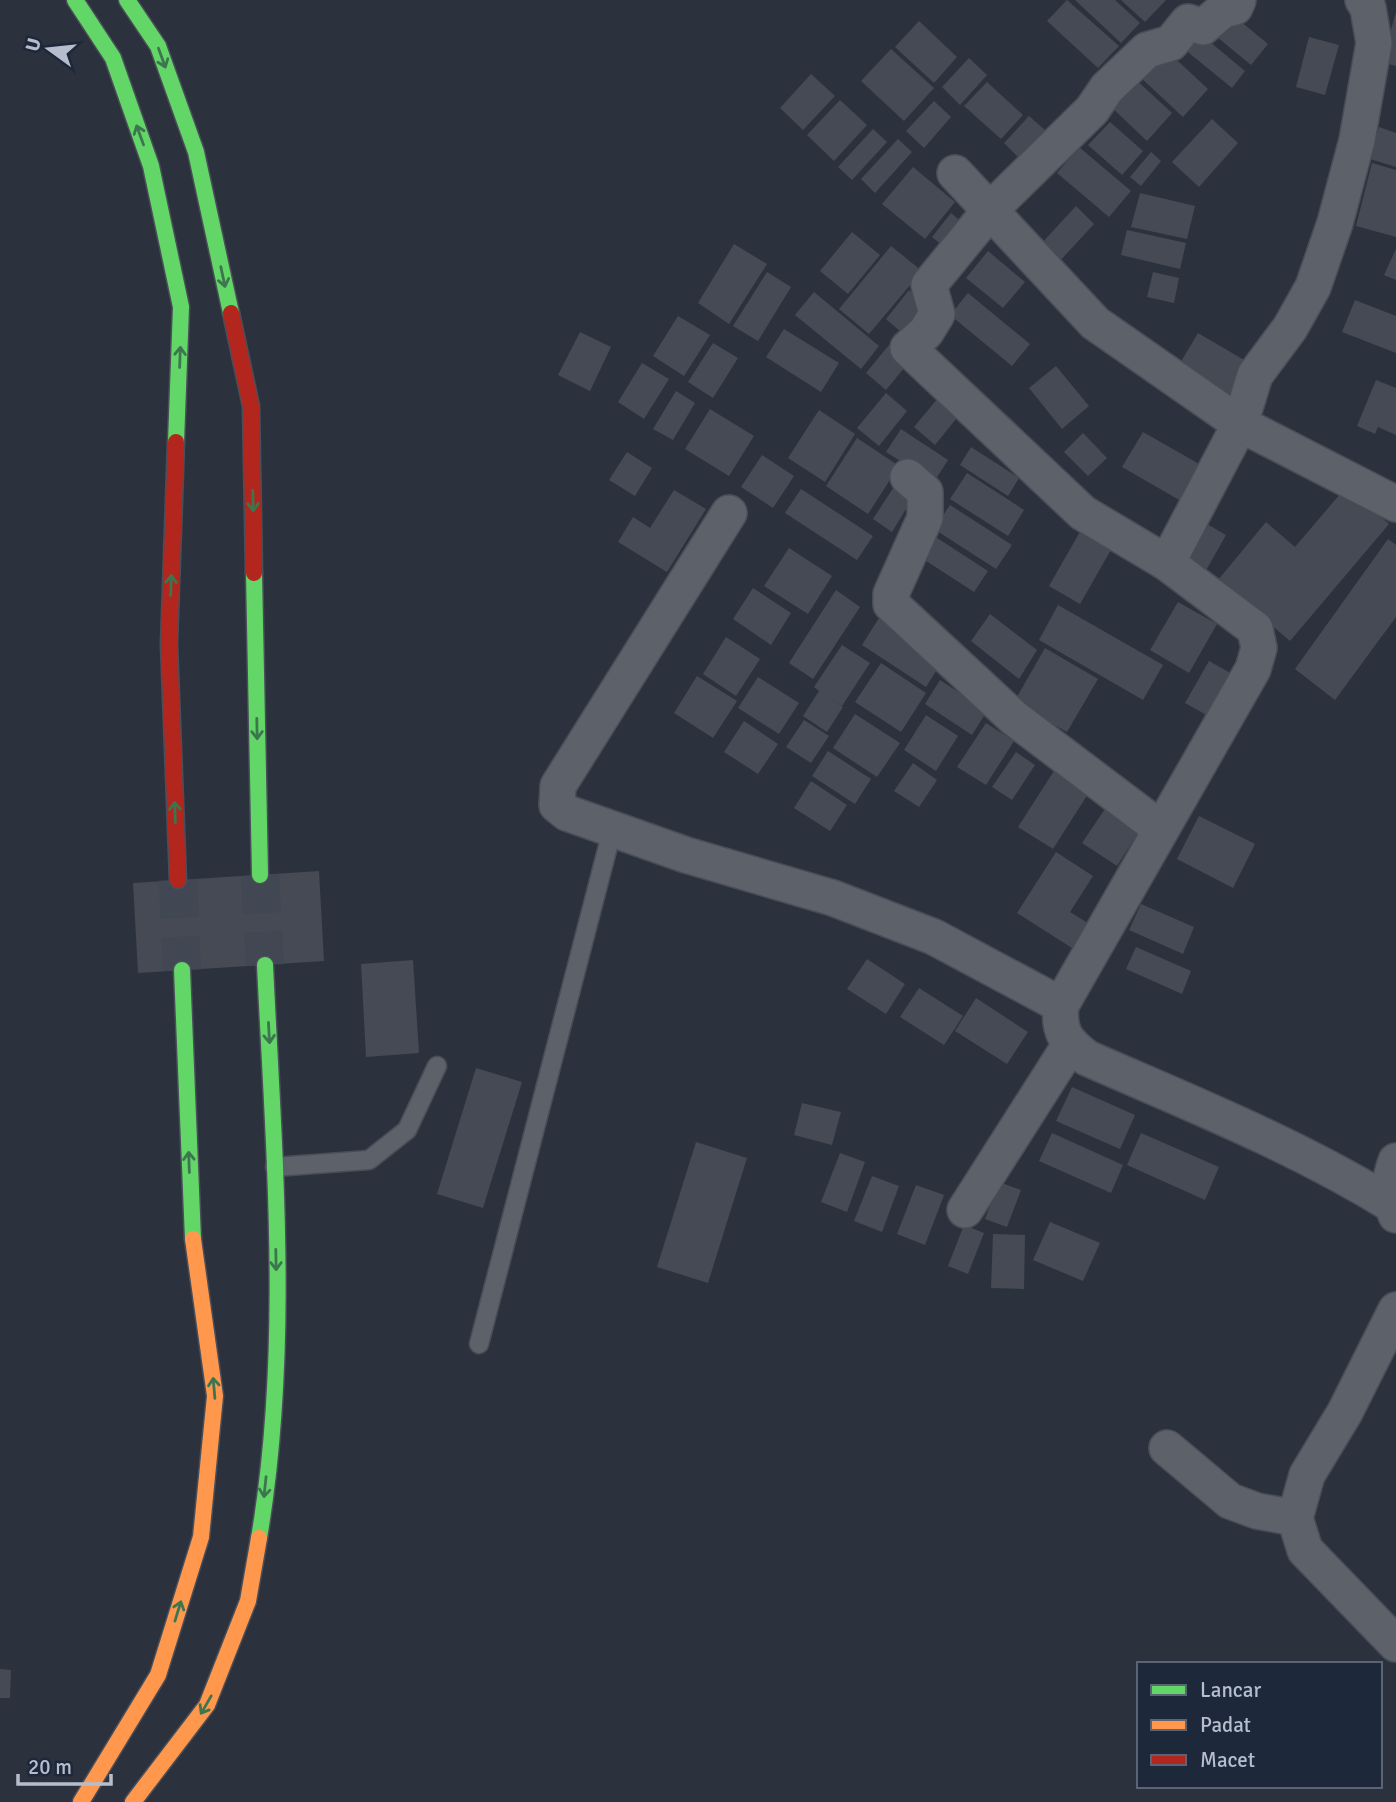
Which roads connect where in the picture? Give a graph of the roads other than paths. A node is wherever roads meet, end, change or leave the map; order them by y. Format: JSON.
{"nodes":[{"id":1,"x":75,"y":0,"type":"edge"},
{"id":2,"x":127,"y":0,"type":"edge"},
{"id":3,"x":1238,"y":0,"type":"edge"},
{"id":4,"x":1363,"y":0,"type":"edge"},
{"id":5,"x":955,"y":173,"type":"dead end"},
{"id":6,"x":992,"y":208,"type":"junction"},
{"id":7,"x":1240,"y":424,"type":"junction"},
{"id":8,"x":908,"y":477,"type":"dead end"},
{"id":9,"x":1396,"y":504,"type":"edge"},
{"id":10,"x":729,"y":513,"type":"dead end"},
{"id":11,"x":1167,"y":563,"type":"junction"},
{"id":12,"x":613,"y":827,"type":"junction"},
{"id":13,"x":1161,"y":829,"type":"junction"},
{"id":14,"x":260,"y":875,"type":"tunnel mouth"},
{"id":15,"x":178,"y":880,"type":"tunnel mouth"},
{"id":16,"x":265,"y":965,"type":"tunnel mouth"},
{"id":17,"x":182,"y":970,"type":"tunnel mouth"},
{"id":18,"x":1061,"y":1005,"type":"junction"},
{"id":19,"x":1070,"y":1045,"type":"junction"},
{"id":20,"x":437,"y":1066,"type":"dead end"},
{"id":21,"x":1396,"y":1161,"type":"edge"},
{"id":22,"x":275,"y":1167,"type":"junction"},
{"id":23,"x":1394,"y":1209,"type":"edge"},
{"id":24,"x":965,"y":1210,"type":"dead end"},
{"id":25,"x":1396,"y":1310,"type":"edge"},
{"id":26,"x":479,"y":1344,"type":"dead end"},
{"id":27,"x":1167,"y":1448,"type":"dead end"},
{"id":28,"x":1295,"y":1518,"type":"junction"},
{"id":29,"x":1396,"y":1644,"type":"edge"},
{"id":30,"x":81,"y":1802,"type":"edge"},
{"id":31,"x":133,"y":1802,"type":"edge"}],
"edges":[{"from":15,"to":1,"type":"highway","one_way":true},
{"from":2,"to":14,"type":"highway","one_way":true},
{"from":3,"to":6,"type":"street"},
{"from":4,"to":7,"type":"street"},
{"from":5,"to":6,"type":"street"},
{"from":6,"to":7,"type":"street"},
{"from":6,"to":11,"type":"street"},
{"from":7,"to":9,"type":"street"},
{"from":7,"to":11,"type":"street"},
{"from":8,"to":13,"type":"street"},
{"from":10,"to":12,"type":"street"},
{"from":11,"to":13,"type":"street"},
{"from":12,"to":18,"type":"street"},
{"from":12,"to":26,"type":"lane"},
{"from":13,"to":18,"type":"street"},
{"from":16,"to":22,"type":"highway","one_way":true},
{"from":30,"to":17,"type":"highway","one_way":true},
{"from":18,"to":19,"type":"street"},
{"from":19,"to":23,"type":"street"},
{"from":19,"to":24,"type":"street"},
{"from":20,"to":22,"type":"lane"},
{"from":21,"to":23,"type":"street"},
{"from":22,"to":31,"type":"highway","one_way":true},
{"from":25,"to":28,"type":"street"},
{"from":27,"to":28,"type":"street"},
{"from":28,"to":29,"type":"street"}]}
